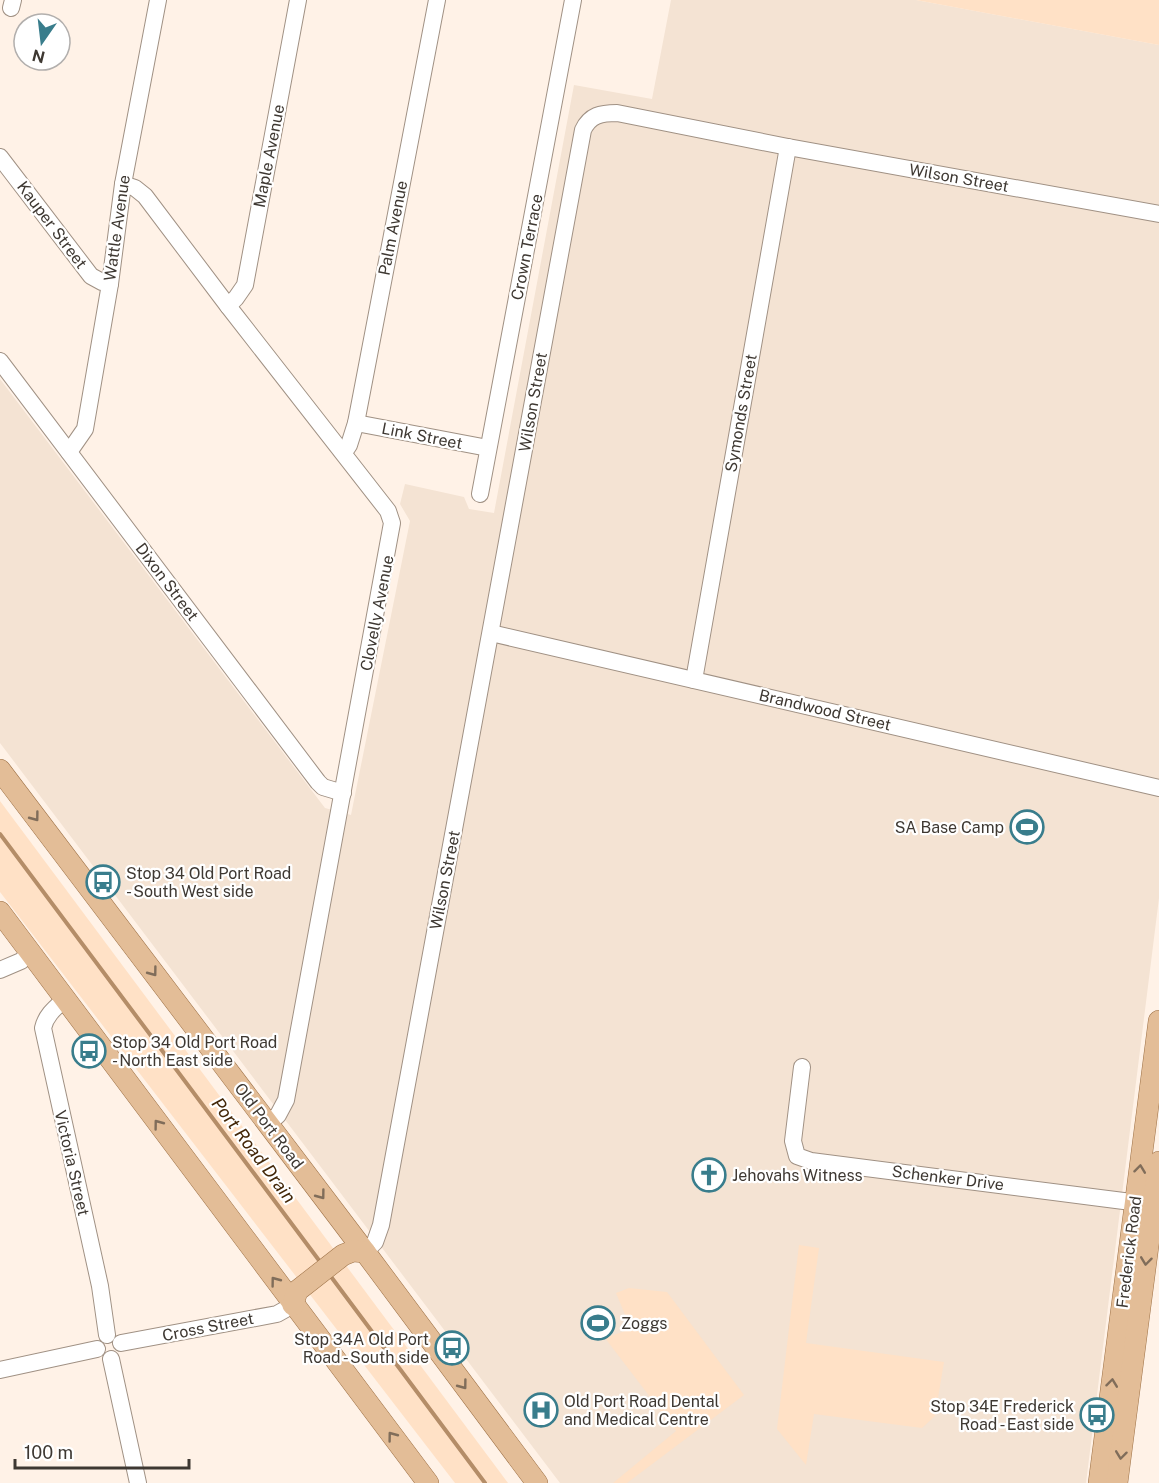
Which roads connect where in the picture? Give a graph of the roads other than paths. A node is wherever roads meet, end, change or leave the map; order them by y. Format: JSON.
{"nodes":[{"id":1,"x":158,"y":0,"type":"edge"},
{"id":2,"x":298,"y":0,"type":"edge"},
{"id":3,"x":437,"y":0,"type":"edge"},
{"id":4,"x":573,"y":0,"type":"edge"},
{"id":5,"x":788,"y":147,"type":"junction"},
{"id":6,"x":0,"y":157,"type":"edge"},
{"id":7,"x":123,"y":184,"type":"junction"},
{"id":8,"x":1159,"y":214,"type":"edge"},
{"id":9,"x":110,"y":284,"type":"junction"},
{"id":10,"x":228,"y":306,"type":"junction"},
{"id":11,"x":0,"y":361,"type":"edge"},
{"id":12,"x":356,"y":423,"type":"junction"},
{"id":13,"x":488,"y":448,"type":"junction"},
{"id":14,"x":341,"y":450,"type":"junction"},
{"id":15,"x":69,"y":452,"type":"junction"},
{"id":16,"x":480,"y":494,"type":"dead end"},
{"id":17,"x":490,"y":633,"type":"junction"},
{"id":18,"x":694,"y":680,"type":"junction"},
{"id":19,"x":0,"y":770,"type":"edge"},
{"id":20,"x":1159,"y":788,"type":"edge"},
{"id":21,"x":343,"y":793,"type":"junction"},
{"id":22,"x":0,"y":912,"type":"edge"},
{"id":23,"x":30,"y":953,"type":"junction"},
{"id":24,"x":0,"y":970,"type":"edge"},
{"id":25,"x":65,"y":999,"type":"junction"},
{"id":26,"x":1159,"y":1021,"type":"edge"},
{"id":27,"x":802,"y":1067,"type":"dead end"},
{"id":28,"x":267,"y":1125,"type":"junction"},
{"id":29,"x":1159,"y":1161,"type":"edge"},
{"id":30,"x":1144,"y":1203,"type":"junction"},
{"id":31,"x":365,"y":1252,"type":"junction"},
{"id":32,"x":296,"y":1297,"type":"junction"},
{"id":33,"x":108,"y":1343,"type":"junction"},
{"id":34,"x":0,"y":1370,"type":"edge"},
{"id":35,"x":138,"y":1483,"type":"edge"},
{"id":36,"x":428,"y":1483,"type":"edge"},
{"id":37,"x":537,"y":1483,"type":"edge"},
{"id":38,"x":1099,"y":1483,"type":"edge"},
{"id":39,"x":1117,"y":1483,"type":"edge"}],
"edges":[{"from":1,"to":7,"type":"street","name":"Wattle Avenue"},
{"from":2,"to":10,"type":"street","name":"Maple Avenue"},
{"from":3,"to":12,"type":"street","name":"Palm Avenue"},
{"from":4,"to":13,"type":"street","name":"Crown Terrace"},
{"from":5,"to":8,"type":"street","name":"Wilson Street"},
{"from":5,"to":17,"type":"street","name":"Wilson Street"},
{"from":5,"to":18,"type":"street","name":"Symonds Street"},
{"from":6,"to":9,"type":"street","name":"Kauper Street"},
{"from":7,"to":9,"type":"street","name":"Wattle Avenue"},
{"from":7,"to":10,"type":"street","name":"Clovelly Avenue"},
{"from":9,"to":15,"type":"street","name":"Wattle Avenue"},
{"from":10,"to":14,"type":"street","name":"Clovelly Avenue"},
{"from":11,"to":15,"type":"street","name":"Dixon Street"},
{"from":12,"to":13,"type":"street","name":"Link Street"},
{"from":12,"to":14,"type":"street","name":"Palm Avenue"},
{"from":13,"to":16,"type":"street","name":"Crown Terrace"},
{"from":14,"to":21,"type":"street","name":"Clovelly Avenue"},
{"from":15,"to":21,"type":"street","name":"Dixon Street"},
{"from":17,"to":18,"type":"street","name":"Brandwood Street"},
{"from":17,"to":31,"type":"street","name":"Wilson Street"},
{"from":18,"to":20,"type":"street","name":"Brandwood Street"},
{"from":19,"to":28,"type":"main road","name":"Old Port Road","one_way":true},
{"from":21,"to":28,"type":"street","name":"Clovelly Avenue"},
{"from":22,"to":23,"type":"main road"},
{"from":23,"to":24,"type":"street"},
{"from":23,"to":25,"type":"main road"},
{"from":32,"to":25,"type":"main road","one_way":true},
{"from":25,"to":33,"type":"street","name":"Victoria Street"},
{"from":30,"to":26,"type":"main road","name":"Frederick Road","one_way":true},
{"from":27,"to":30,"type":"street","name":"Schenker Drive"},
{"from":28,"to":31,"type":"main road","name":"Old Port Road","one_way":true},
{"from":29,"to":30,"type":"main road","name":"Frederick Road"},
{"from":38,"to":30,"type":"main road","name":"Frederick Road","one_way":true},
{"from":30,"to":39,"type":"main road","name":"Frederick Road","one_way":true},
{"from":31,"to":32,"type":"main road"},
{"from":31,"to":37,"type":"main road","name":"Old Port Road","one_way":true},
{"from":32,"to":33,"type":"street","name":"Cross Street"},
{"from":36,"to":32,"type":"main road","one_way":true},
{"from":33,"to":34,"type":"street","name":"Cross Street"},
{"from":33,"to":35,"type":"street"}]}
